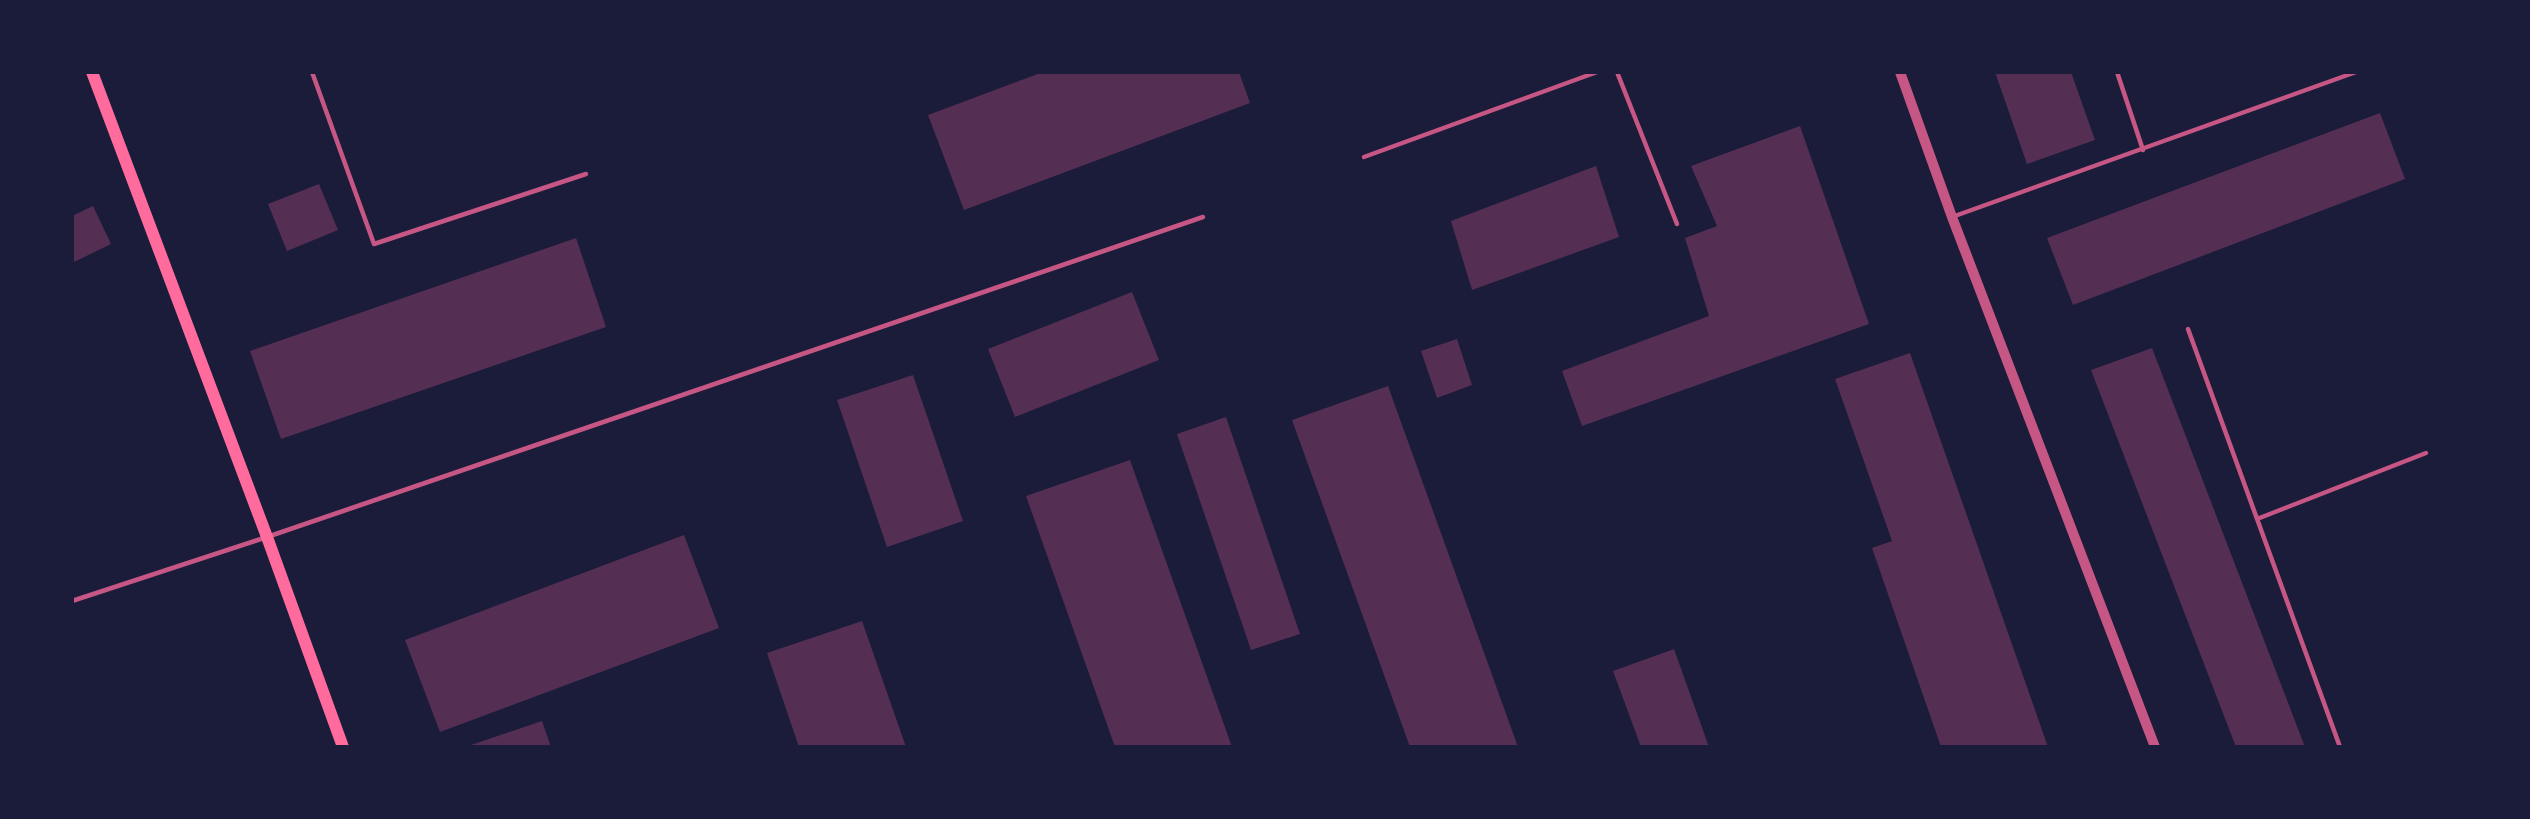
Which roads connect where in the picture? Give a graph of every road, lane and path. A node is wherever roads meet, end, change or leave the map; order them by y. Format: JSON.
{"nodes":[{"id":1,"x":92,"y":72,"type":"edge"},
{"id":2,"x":312,"y":72,"type":"edge"},
{"id":3,"x":1597,"y":72,"type":"edge"},
{"id":4,"x":1617,"y":72,"type":"edge"},
{"id":5,"x":1900,"y":72,"type":"edge"},
{"id":6,"x":2118,"y":72,"type":"edge"},
{"id":7,"x":2356,"y":72,"type":"edge"},
{"id":8,"x":2143,"y":150,"type":"junction"},
{"id":9,"x":1364,"y":157,"type":"dead end"},
{"id":10,"x":586,"y":174,"type":"dead end"},
{"id":11,"x":1203,"y":218,"type":"dead end"},
{"id":12,"x":1953,"y":218,"type":"junction"},
{"id":13,"x":1677,"y":224,"type":"dead end"},
{"id":14,"x":2188,"y":329,"type":"dead end"},
{"id":15,"x":2426,"y":453,"type":"dead end"},
{"id":16,"x":2257,"y":519,"type":"junction"},
{"id":17,"x":267,"y":537,"type":"junction"},
{"id":18,"x":72,"y":601,"type":"edge"},
{"id":19,"x":343,"y":747,"type":"edge"},
{"id":20,"x":2155,"y":747,"type":"edge"},
{"id":21,"x":2340,"y":747,"type":"edge"}],
"edges":[{"from":1,"to":17,"type":"main road"},
{"from":2,"to":10,"type":"lane"},
{"from":3,"to":9,"type":"lane"},
{"from":4,"to":13,"type":"lane"},
{"from":5,"to":12,"type":"street"},
{"from":6,"to":8,"type":"lane"},
{"from":7,"to":8,"type":"lane"},
{"from":8,"to":12,"type":"lane"},
{"from":11,"to":17,"type":"lane"},
{"from":12,"to":20,"type":"street"},
{"from":14,"to":16,"type":"lane"},
{"from":15,"to":16,"type":"lane"},
{"from":16,"to":21,"type":"lane"},
{"from":17,"to":18,"type":"lane"},
{"from":17,"to":19,"type":"main road"}]}
